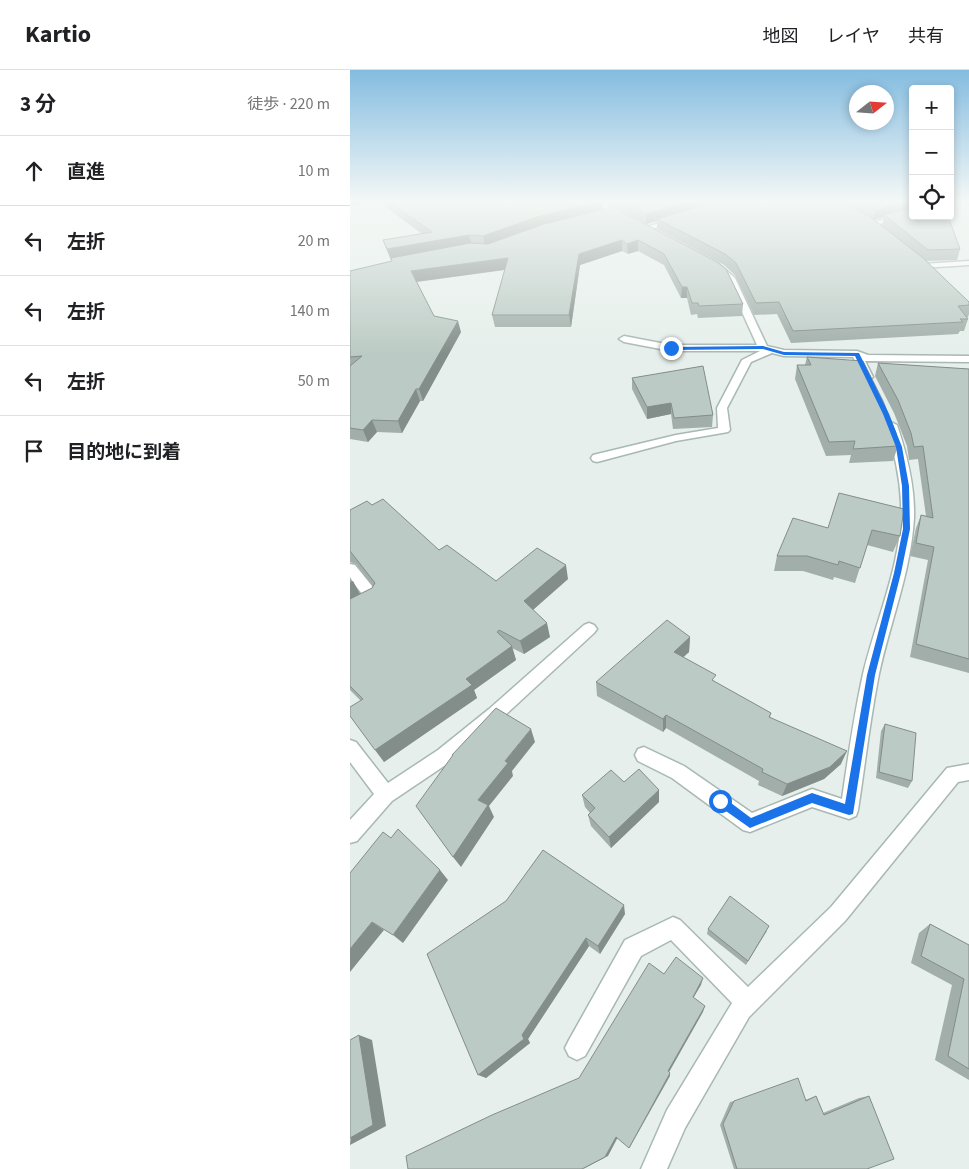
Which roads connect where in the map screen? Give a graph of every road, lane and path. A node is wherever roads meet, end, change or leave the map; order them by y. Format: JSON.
{"nodes":[{"id":1,"x":704,"y":260,"type":"edge"},
{"id":2,"x":969,"y":263,"type":"edge"},
{"id":3,"x":934,"y":278,"type":"edge"},
{"id":4,"x":624,"y":339,"type":"dead end"},
{"id":5,"x":767,"y":349,"type":"junction"},
{"id":6,"x":857,"y":354,"type":"junction"},
{"id":7,"x":969,"y":359,"type":"edge"},
{"id":8,"x":874,"y":388,"type":"edge"},
{"id":9,"x":886,"y":414,"type":"edge"},
{"id":10,"x":597,"y":458,"type":"dead end"},
{"id":11,"x":350,"y":569,"type":"edge"},
{"id":12,"x":350,"y":609,"type":"edge"},
{"id":13,"x":589,"y":629,"type":"dead end"},
{"id":14,"x":350,"y":748,"type":"edge"},
{"id":15,"x":644,"y":756,"type":"dead end"},
{"id":16,"x":969,"y":772,"type":"edge"},
{"id":17,"x":386,"y":795,"type":"junction"},
{"id":18,"x":350,"y":834,"type":"edge"},
{"id":19,"x":748,"y":1002,"type":"junction"},
{"id":20,"x":577,"y":1048,"type":"dead end"},
{"id":21,"x":654,"y":1169,"type":"edge"}],
"edges":[{"from":1,"to":5,"type":"street"},
{"from":2,"to":3,"type":"street"},
{"from":4,"to":5,"type":"street"},
{"from":5,"to":6,"type":"street"},
{"from":5,"to":10,"type":"street"},
{"from":6,"to":7,"type":"street"},
{"from":6,"to":8,"type":"street"},
{"from":9,"to":15,"type":"street"},
{"from":11,"to":12,"type":"street"},
{"from":13,"to":17,"type":"street"},
{"from":14,"to":17,"type":"street"},
{"from":16,"to":19,"type":"street"},
{"from":17,"to":18,"type":"street"},
{"from":19,"to":20,"type":"street"},
{"from":19,"to":21,"type":"street"}]}
